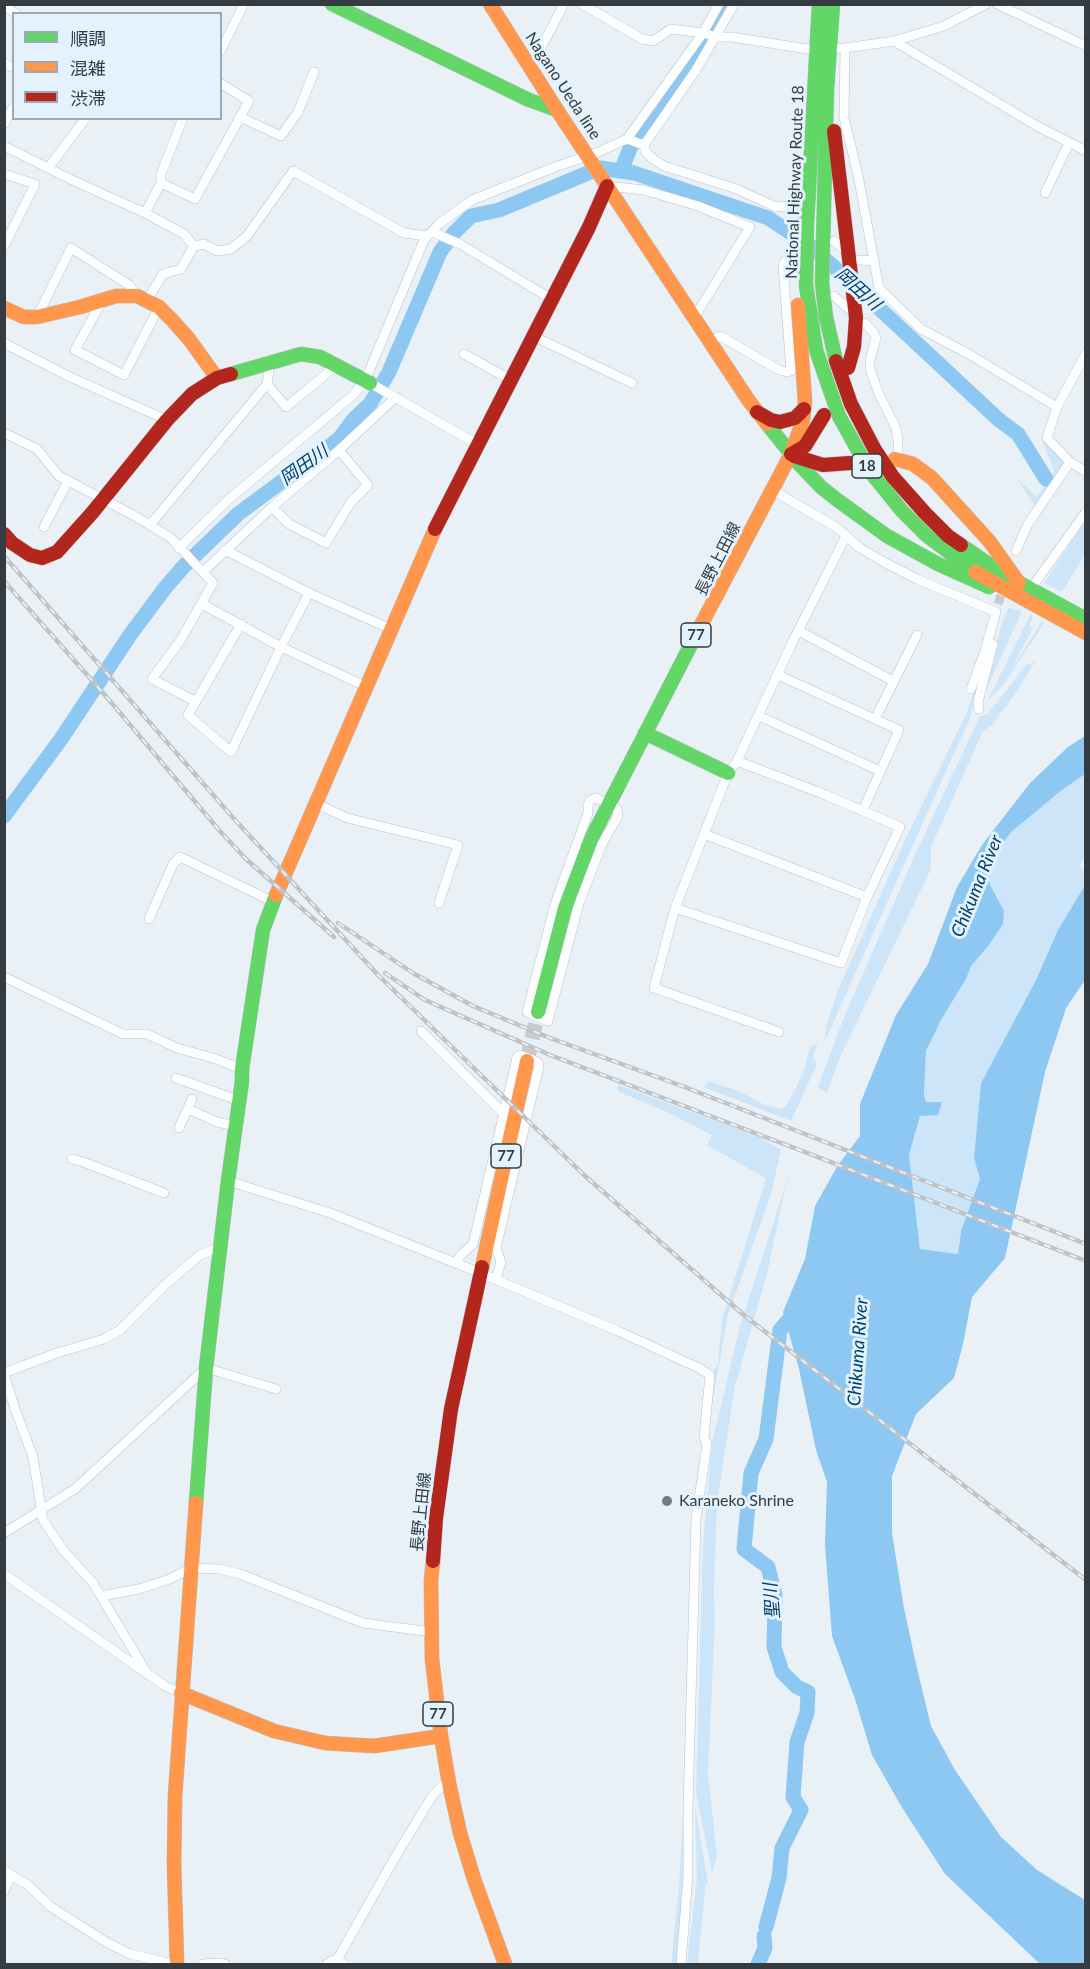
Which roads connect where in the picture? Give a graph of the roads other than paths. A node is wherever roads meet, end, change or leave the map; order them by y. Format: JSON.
{"nodes":[{"id":1,"x":244,"y":4,"type":"edge"},
{"id":2,"x":490,"y":4,"type":"edge"},
{"id":3,"x":564,"y":4,"type":"edge"},
{"id":4,"x":582,"y":4,"type":"edge"},
{"id":5,"x":719,"y":4,"type":"edge"},
{"id":6,"x":734,"y":4,"type":"edge"},
{"id":7,"x":819,"y":4,"type":"edge"},
{"id":8,"x":833,"y":4,"type":"edge"},
{"id":9,"x":986,"y":4,"type":"edge"},
{"id":10,"x":997,"y":4,"type":"edge"},
{"id":11,"x":336,"y":5,"type":"edge"},
{"id":12,"x":710,"y":35,"type":"junction"},
{"id":13,"x":894,"y":41,"type":"junction"},
{"id":14,"x":1086,"y":46,"type":"edge"},
{"id":15,"x":222,"y":48,"type":"edge"},
{"id":16,"x":845,"y":48,"type":"junction"},
{"id":17,"x":823,"y":49,"type":"junction"},
{"id":18,"x":531,"y":67,"type":"junction"},
{"id":19,"x":314,"y":72,"type":"dead end"},
{"id":20,"x":222,"y":84,"type":"edge"},
{"id":21,"x":827,"y":89,"type":"junction"},
{"id":22,"x":12,"y":110,"type":"edge"},
{"id":23,"x":557,"y":110,"type":"junction"},
{"id":24,"x":240,"y":117,"type":"junction"},
{"id":25,"x":84,"y":120,"type":"edge"},
{"id":26,"x":182,"y":120,"type":"edge"},
{"id":27,"x":4,"y":124,"type":"edge"},
{"id":28,"x":635,"y":142,"type":"junction"},
{"id":29,"x":1069,"y":143,"type":"junction"},
{"id":30,"x":4,"y":146,"type":"edge"},
{"id":31,"x":1086,"y":151,"type":"edge"},
{"id":32,"x":588,"y":155,"type":"junction"},
{"id":33,"x":48,"y":168,"type":"junction"},
{"id":34,"x":4,"y":174,"type":"edge"},
{"id":35,"x":161,"y":183,"type":"junction"},
{"id":36,"x":607,"y":186,"type":"junction"},
{"id":37,"x":1045,"y":193,"type":"dead end"},
{"id":38,"x":788,"y":206,"type":"tunnel mouth"},
{"id":39,"x":145,"y":213,"type":"junction"},
{"id":40,"x":430,"y":234,"type":"junction"},
{"id":41,"x":828,"y":239,"type":"junction"},
{"id":42,"x":4,"y":246,"type":"edge"},
{"id":43,"x":194,"y":246,"type":"junction"},
{"id":44,"x":851,"y":256,"type":"junction"},
{"id":45,"x":873,"y":261,"type":"junction"},
{"id":46,"x":796,"y":264,"type":"junction"},
{"id":47,"x":834,"y":296,"type":"dead end"},
{"id":48,"x":553,"y":300,"type":"junction"},
{"id":49,"x":102,"y":301,"type":"junction"},
{"id":50,"x":147,"y":301,"type":"junction"},
{"id":51,"x":4,"y":308,"type":"edge"},
{"id":52,"x":853,"y":310,"type":"junction"},
{"id":53,"x":37,"y":316,"type":"junction"},
{"id":54,"x":694,"y":318,"type":"junction"},
{"id":55,"x":865,"y":323,"type":"dead end"},
{"id":56,"x":533,"y":336,"type":"junction"},
{"id":57,"x":710,"y":342,"type":"junction"},
{"id":58,"x":4,"y":343,"type":"edge"},
{"id":59,"x":464,"y":354,"type":"dead end"},
{"id":60,"x":1085,"y":354,"type":"edge"},
{"id":61,"x":270,"y":364,"type":"junction"},
{"id":62,"x":337,"y":365,"type":"junction"},
{"id":63,"x":848,"y":368,"type":"dead end"},
{"id":64,"x":217,"y":378,"type":"junction"},
{"id":65,"x":511,"y":380,"type":"junction"},
{"id":66,"x":368,"y":382,"type":"junction"},
{"id":67,"x":632,"y":383,"type":"dead end"},
{"id":68,"x":267,"y":384,"type":"junction"},
{"id":69,"x":392,"y":395,"type":"junction"},
{"id":70,"x":1057,"y":407,"type":"junction"},
{"id":71,"x":804,"y":409,"type":"junction"},
{"id":72,"x":757,"y":412,"type":"junction"},
{"id":73,"x":824,"y":415,"type":"dead end"},
{"id":74,"x":167,"y":420,"type":"junction"},
{"id":75,"x":4,"y":433,"type":"edge"},
{"id":76,"x":477,"y":444,"type":"junction"},
{"id":77,"x":339,"y":450,"type":"junction"},
{"id":78,"x":791,"y":454,"type":"junction"},
{"id":79,"x":896,"y":459,"type":"joint"},
{"id":80,"x":1070,"y":462,"type":"junction"},
{"id":81,"x":850,"y":463,"type":"dead end"},
{"id":82,"x":1086,"y":472,"type":"edge"},
{"id":83,"x":68,"y":481,"type":"junction"},
{"id":84,"x":772,"y":490,"type":"junction"},
{"id":85,"x":103,"y":500,"type":"junction"},
{"id":86,"x":272,"y":507,"type":"junction"},
{"id":87,"x":1086,"y":512,"type":"edge"},
{"id":88,"x":150,"y":525,"type":"junction"},
{"id":89,"x":44,"y":527,"type":"dead end"},
{"id":90,"x":4,"y":534,"type":"edge"},
{"id":91,"x":846,"y":536,"type":"junction"},
{"id":92,"x":180,"y":549,"type":"junction"},
{"id":93,"x":225,"y":550,"type":"junction"},
{"id":94,"x":1016,"y":551,"type":"dead end"},
{"id":95,"x":203,"y":570,"type":"junction"},
{"id":96,"x":309,"y":593,"type":"junction"},
{"id":97,"x":1029,"y":595,"type":"junction"},
{"id":98,"x":202,"y":604,"type":"junction"},
{"id":99,"x":997,"y":608,"type":"junction"},
{"id":100,"x":1086,"y":619,"type":"edge"},
{"id":101,"x":241,"y":624,"type":"junction"},
{"id":102,"x":391,"y":629,"type":"junction"},
{"id":103,"x":799,"y":631,"type":"junction"},
{"id":104,"x":1086,"y":633,"type":"edge"},
{"id":105,"x":917,"y":635,"type":"dead end"},
{"id":106,"x":281,"y":647,"type":"junction"},
{"id":107,"x":778,"y":675,"type":"junction"},
{"id":108,"x":893,"y":681,"type":"junction"},
{"id":109,"x":367,"y":687,"type":"junction"},
{"id":110,"x":971,"y":689,"type":"dead end"},
{"id":111,"x":195,"y":702,"type":"junction"},
{"id":112,"x":979,"y":709,"type":"dead end"},
{"id":113,"x":759,"y":716,"type":"junction"},
{"id":114,"x":875,"y":718,"type":"junction"},
{"id":115,"x":645,"y":733,"type":"junction"},
{"id":116,"x":737,"y":761,"type":"junction"},
{"id":117,"x":880,"y":771,"type":"junction"},
{"id":118,"x":728,"y":773,"type":"junction"},
{"id":119,"x":315,"y":803,"type":"junction"},
{"id":120,"x":608,"y":804,"type":"junction"},
{"id":121,"x":863,"y":810,"type":"junction"},
{"id":122,"x":704,"y":834,"type":"junction"},
{"id":123,"x":867,"y":897,"type":"junction"},
{"id":124,"x":274,"y":902,"type":"junction"},
{"id":125,"x":439,"y":903,"type":"dead end"},
{"id":126,"x":675,"y":908,"type":"junction"},
{"id":127,"x":149,"y":919,"type":"dead end"},
{"id":128,"x":4,"y":977,"type":"edge"},
{"id":129,"x":538,"y":1012,"type":"tunnel mouth"},
{"id":130,"x":421,"y":1031,"type":"dead end"},
{"id":131,"x":779,"y":1032,"type":"dead end"},
{"id":132,"x":527,"y":1061,"type":"tunnel mouth"},
{"id":133,"x":242,"y":1069,"type":"junction"},
{"id":134,"x":176,"y":1078,"type":"dead end"},
{"id":135,"x":192,"y":1099,"type":"dead end"},
{"id":136,"x":240,"y":1101,"type":"junction"},
{"id":137,"x":188,"y":1109,"type":"junction"},
{"id":138,"x":504,"y":1114,"type":"junction"},
{"id":139,"x":236,"y":1126,"type":"junction"},
{"id":140,"x":179,"y":1128,"type":"dead end"},
{"id":141,"x":72,"y":1159,"type":"dead end"},
{"id":142,"x":228,"y":1181,"type":"junction"},
{"id":143,"x":164,"y":1192,"type":"dead end"},
{"id":144,"x":220,"y":1252,"type":"junction"},
{"id":145,"x":458,"y":1263,"type":"junction"},
{"id":146,"x":480,"y":1271,"type":"junction"},
{"id":147,"x":496,"y":1279,"type":"junction"},
{"id":148,"x":206,"y":1368,"type":"junction"},
{"id":149,"x":4,"y":1373,"type":"edge"},
{"id":150,"x":276,"y":1389,"type":"dead end"},
{"id":151,"x":42,"y":1508,"type":"junction"},
{"id":152,"x":4,"y":1533,"type":"edge"},
{"id":153,"x":191,"y":1568,"type":"junction"},
{"id":154,"x":4,"y":1574,"type":"edge"},
{"id":155,"x":101,"y":1596,"type":"junction"},
{"id":156,"x":432,"y":1632,"type":"junction"},
{"id":157,"x":148,"y":1675,"type":"junction"},
{"id":158,"x":181,"y":1693,"type":"junction"},
{"id":159,"x":441,"y":1736,"type":"junction"},
{"id":160,"x":449,"y":1783,"type":"junction"},
{"id":161,"x":4,"y":1863,"type":"edge"},
{"id":162,"x":8,"y":1873,"type":"edge"},
{"id":163,"x":4,"y":1891,"type":"edge"},
{"id":164,"x":341,"y":1963,"type":"edge"},
{"id":165,"x":175,"y":1965,"type":"edge"},
{"id":166,"x":202,"y":1965,"type":"edge"},
{"id":167,"x":225,"y":1965,"type":"edge"},
{"id":168,"x":327,"y":1965,"type":"edge"},
{"id":169,"x":506,"y":1965,"type":"edge"},
{"id":170,"x":681,"y":1965,"type":"edge"}],
"edges":[{"from":1,"to":15,"type":"street"},
{"from":2,"to":18,"type":"main road","name":"Nagano Ueda line"},
{"from":3,"to":18,"type":"street"},
{"from":4,"to":12,"type":"street"},
{"from":5,"to":12,"type":"street"},
{"from":6,"to":12,"type":"street"},
{"from":7,"to":17,"type":"main road","name":"National Highway Route 18","number":"18"},
{"from":8,"to":17,"type":"main road","name":"National Highway Route 18","number":"18"},
{"from":9,"to":13,"type":"street"},
{"from":10,"to":14,"type":"street"},
{"from":11,"to":23,"type":"main road"},
{"from":12,"to":17,"type":"street"},
{"from":12,"to":28,"type":"street"},
{"from":12,"to":28,"type":"street"},
{"from":13,"to":16,"type":"street"},
{"from":13,"to":29,"type":"street"},
{"from":16,"to":17,"type":"street"},
{"from":16,"to":45,"type":"street"},
{"from":17,"to":21,"type":"main road","name":"National Highway Route 18","number":"18"},
{"from":17,"to":46,"type":"main road","name":"National Highway Route 18","number":"18"},
{"from":18,"to":23,"type":"main road","name":"Nagano Ueda line"},
{"from":19,"to":24,"type":"street"},
{"from":20,"to":24,"type":"street"},
{"from":21,"to":41,"type":"main road","name":"National Highway Route 18","number":"18"},
{"from":21,"to":44,"type":"main road"},
{"from":22,"to":27,"type":"street"},
{"from":23,"to":32,"type":"main road","name":"Nagano Ueda line"},
{"from":24,"to":35,"type":"street"},
{"from":25,"to":33,"type":"street"},
{"from":26,"to":35,"type":"street"},
{"from":28,"to":32,"type":"street"},
{"from":28,"to":38,"type":"street"},
{"from":29,"to":31,"type":"street"},
{"from":29,"to":37,"type":"street"},
{"from":30,"to":33,"type":"street"},
{"from":32,"to":36,"type":"main road","name":"Nagano Ueda line"},
{"from":32,"to":40,"type":"street"},
{"from":33,"to":39,"type":"street"},
{"from":34,"to":42,"type":"street"},
{"from":35,"to":39,"type":"street"},
{"from":36,"to":48,"type":"main road"},
{"from":36,"to":54,"type":"main road"},
{"from":36,"to":54,"type":"street"},
{"from":39,"to":43,"type":"street"},
{"from":40,"to":43,"type":"street"},
{"from":40,"to":48,"type":"street"},
{"from":40,"to":66,"type":"street"},
{"from":41,"to":44,"type":"street"},
{"from":41,"to":97,"type":"main road","name":"National Highway Route 18","number":"18"},
{"from":43,"to":50,"type":"street"},
{"from":44,"to":45,"type":"street"},
{"from":44,"to":52,"type":"main road"},
{"from":45,"to":70,"type":"street"},
{"from":46,"to":57,"type":"street"},
{"from":46,"to":71,"type":"main road"},
{"from":46,"to":97,"type":"main road","name":"National Highway Route 18","number":"18"},
{"from":47,"to":52,"type":"street"},
{"from":48,"to":56,"type":"main road"},
{"from":49,"to":50,"type":"main road"},
{"from":49,"to":50,"type":"street"},
{"from":49,"to":53,"type":"main road"},
{"from":50,"to":53,"type":"street"},
{"from":50,"to":64,"type":"main road"},
{"from":51,"to":53,"type":"main road"},
{"from":52,"to":63,"type":"main road"},
{"from":54,"to":57,"type":"main road"},
{"from":55,"to":79,"type":"street"},
{"from":56,"to":65,"type":"main road"},
{"from":56,"to":67,"type":"street"},
{"from":57,"to":72,"type":"main road"},
{"from":58,"to":74,"type":"street"},
{"from":59,"to":65,"type":"street"},
{"from":60,"to":70,"type":"street"},
{"from":61,"to":62,"type":"main road"},
{"from":61,"to":64,"type":"main road"},
{"from":61,"to":68,"type":"street"},
{"from":62,"to":66,"type":"main road"},
{"from":62,"to":68,"type":"street"},
{"from":64,"to":74,"type":"main road"},
{"from":65,"to":76,"type":"main road"},
{"from":66,"to":69,"type":"street"},
{"from":66,"to":92,"type":"street"},
{"from":68,"to":88,"type":"street"},
{"from":69,"to":76,"type":"street"},
{"from":69,"to":77,"type":"street"},
{"from":70,"to":80,"type":"street"},
{"from":71,"to":72,"type":"main road"},
{"from":71,"to":78,"type":"main road"},
{"from":72,"to":78,"type":"main road"},
{"from":73,"to":78,"type":"main road"},
{"from":74,"to":85,"type":"main road"},
{"from":75,"to":83,"type":"street"},
{"from":76,"to":102,"type":"main road"},
{"from":77,"to":86,"type":"street"},
{"from":77,"to":86,"type":"street"},
{"from":78,"to":81,"type":"main road"},
{"from":78,"to":84,"type":"main road","name":"長野上田線","number":"77"},
{"from":78,"to":97,"type":"main road"},
{"from":79,"to":97,"type":"main road"},
{"from":80,"to":82,"type":"street"},
{"from":80,"to":94,"type":"street"},
{"from":83,"to":85,"type":"street"},
{"from":83,"to":89,"type":"street"},
{"from":84,"to":91,"type":"street"},
{"from":84,"to":115,"type":"main road","name":"長野上田線","number":"77"},
{"from":85,"to":88,"type":"street"},
{"from":85,"to":90,"type":"main road"},
{"from":86,"to":93,"type":"street"},
{"from":87,"to":97,"type":"street"},
{"from":88,"to":92,"type":"street"},
{"from":91,"to":99,"type":"street"},
{"from":91,"to":103,"type":"street"},
{"from":92,"to":95,"type":"street"},
{"from":93,"to":95,"type":"street"},
{"from":93,"to":96,"type":"street"},
{"from":95,"to":98,"type":"street"},
{"from":96,"to":102,"type":"street"},
{"from":96,"to":106,"type":"street"},
{"from":97,"to":100,"type":"main road","name":"National Highway Route 18","number":"18"},
{"from":97,"to":104,"type":"main road","name":"National Highway Route 18","number":"18"},
{"from":98,"to":101,"type":"street"},
{"from":98,"to":111,"type":"street"},
{"from":99,"to":110,"type":"street"},
{"from":99,"to":112,"type":"street"},
{"from":101,"to":106,"type":"street"},
{"from":101,"to":111,"type":"street"},
{"from":102,"to":109,"type":"main road"},
{"from":103,"to":107,"type":"street"},
{"from":103,"to":108,"type":"street"},
{"from":105,"to":108,"type":"street"},
{"from":106,"to":109,"type":"street"},
{"from":106,"to":111,"type":"street"},
{"from":107,"to":113,"type":"street"},
{"from":107,"to":114,"type":"street"},
{"from":108,"to":114,"type":"street"},
{"from":109,"to":119,"type":"main road"},
{"from":113,"to":116,"type":"street"},
{"from":113,"to":117,"type":"street"},
{"from":114,"to":117,"type":"street"},
{"from":115,"to":118,"type":"main road"},
{"from":115,"to":120,"type":"main road","name":"長野上田線","number":"77"},
{"from":116,"to":118,"type":"street"},
{"from":116,"to":121,"type":"street"},
{"from":117,"to":121,"type":"street"},
{"from":118,"to":122,"type":"street"},
{"from":119,"to":124,"type":"main road"},
{"from":119,"to":125,"type":"street"},
{"from":120,"to":120,"type":"street"},
{"from":120,"to":129,"type":"main road","name":"長野上田線","number":"77"},
{"from":121,"to":123,"type":"street"},
{"from":122,"to":123,"type":"street"},
{"from":122,"to":126,"type":"street"},
{"from":123,"to":126,"type":"street"},
{"from":124,"to":127,"type":"street"},
{"from":124,"to":133,"type":"main road"},
{"from":126,"to":131,"type":"street"},
{"from":128,"to":133,"type":"street"},
{"from":130,"to":138,"type":"street"},
{"from":132,"to":146,"type":"main road","name":"長野上田線","number":"77"},
{"from":133,"to":136,"type":"main road"},
{"from":134,"to":136,"type":"street"},
{"from":135,"to":137,"type":"street"},
{"from":136,"to":139,"type":"main road"},
{"from":137,"to":139,"type":"street"},
{"from":137,"to":140,"type":"street"},
{"from":138,"to":145,"type":"street"},
{"from":138,"to":147,"type":"street"},
{"from":139,"to":142,"type":"main road"},
{"from":141,"to":143,"type":"street"},
{"from":142,"to":144,"type":"main road"},
{"from":142,"to":145,"type":"street"},
{"from":144,"to":148,"type":"main road"},
{"from":144,"to":149,"type":"street"},
{"from":145,"to":146,"type":"street"},
{"from":146,"to":147,"type":"street"},
{"from":146,"to":156,"type":"main road","name":"長野上田線","number":"77"},
{"from":147,"to":170,"type":"street"},
{"from":148,"to":150,"type":"street"},
{"from":148,"to":151,"type":"street"},
{"from":148,"to":153,"type":"main road"},
{"from":149,"to":151,"type":"street"},
{"from":151,"to":152,"type":"street"},
{"from":151,"to":155,"type":"street"},
{"from":153,"to":155,"type":"street"},
{"from":153,"to":156,"type":"street"},
{"from":153,"to":158,"type":"main road"},
{"from":154,"to":157,"type":"street"},
{"from":155,"to":157,"type":"street"},
{"from":156,"to":159,"type":"main road","name":"長野上田線","number":"77"},
{"from":157,"to":158,"type":"street"},
{"from":158,"to":159,"type":"main road"},
{"from":158,"to":165,"type":"main road"},
{"from":159,"to":160,"type":"main road","name":"長野上田線","number":"77"},
{"from":160,"to":164,"type":"street"},
{"from":160,"to":169,"type":"main road","name":"長野上田線","number":"77"},
{"from":161,"to":162,"type":"street"},
{"from":162,"to":163,"type":"street"},
{"from":162,"to":165,"type":"street"},
{"from":164,"to":168,"type":"street"},
{"from":166,"to":167,"type":"street"}]}
